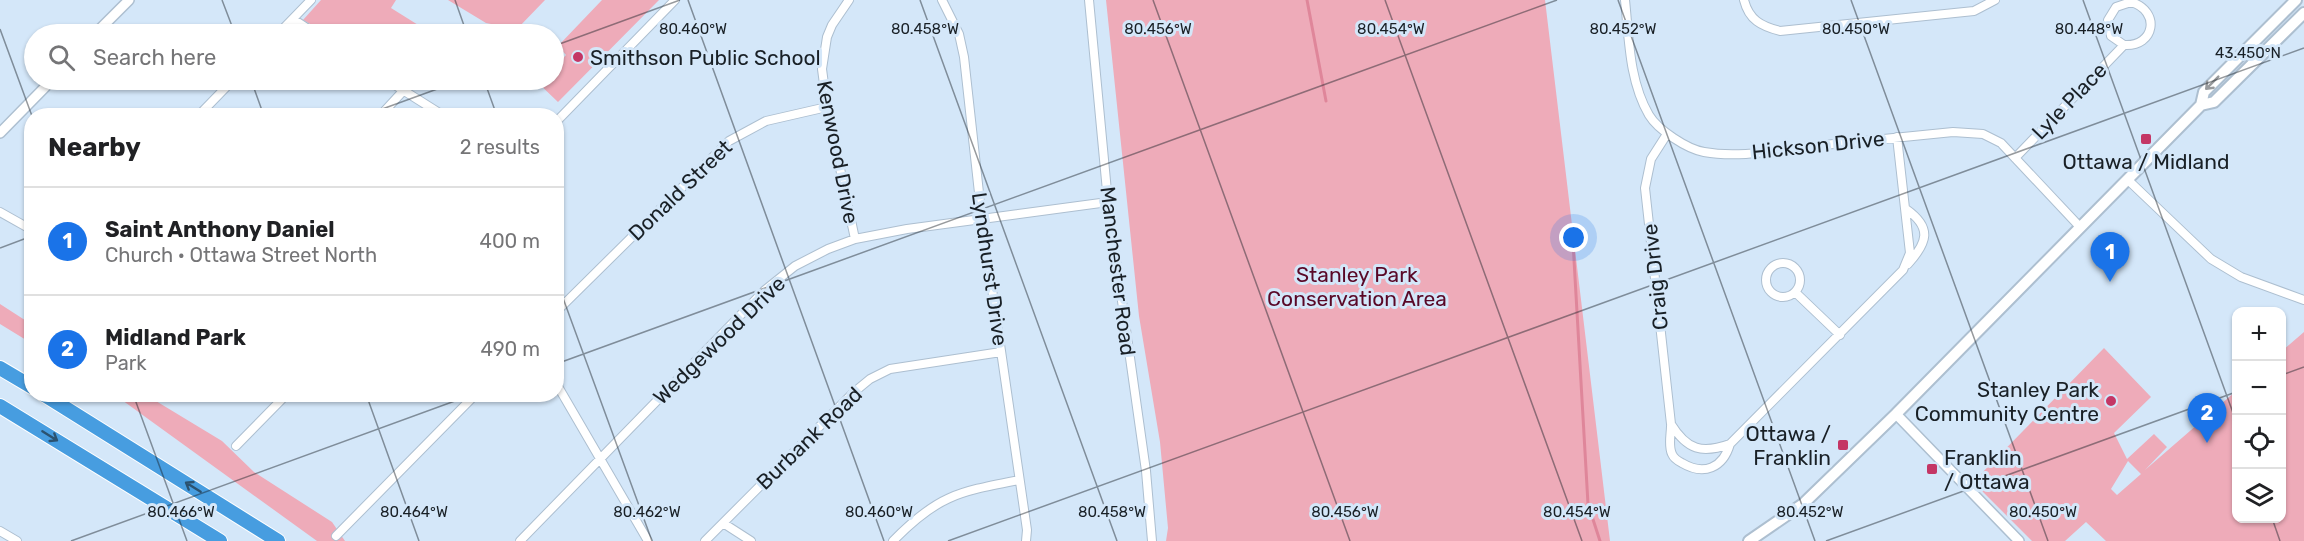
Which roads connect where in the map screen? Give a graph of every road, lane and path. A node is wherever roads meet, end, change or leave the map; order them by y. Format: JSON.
{"nodes":[{"id":1,"x":129,"y":0,"type":"edge"},
{"id":2,"x":311,"y":0,"type":"edge"},
{"id":3,"x":675,"y":0,"type":"edge"},
{"id":4,"x":849,"y":0,"type":"edge"},
{"id":5,"x":942,"y":0,"type":"edge"},
{"id":6,"x":1089,"y":0,"type":"edge"},
{"id":7,"x":1625,"y":0,"type":"edge"},
{"id":8,"x":1744,"y":0,"type":"edge"},
{"id":9,"x":1995,"y":0,"type":"edge"},
{"id":10,"x":2294,"y":1,"type":"edge"},
{"id":11,"x":2304,"y":13,"type":"edge"},
{"id":12,"x":293,"y":20,"type":"junction"},
{"id":13,"x":105,"y":24,"type":"edge"},
{"id":14,"x":289,"y":24,"type":"edge"},
{"id":15,"x":300,"y":24,"type":"edge"},
{"id":16,"x":2124,"y":45,"type":"junction"},
{"id":17,"x":42,"y":90,"type":"edge"},
{"id":18,"x":223,"y":90,"type":"edge"},
{"id":19,"x":404,"y":90,"type":"joint"},
{"id":20,"x":2201,"y":105,"type":"junction"},
{"id":21,"x":827,"y":107,"type":"junction"},
{"id":22,"x":24,"y":108,"type":"edge"},
{"id":23,"x":24,"y":108,"type":"edge"},
{"id":24,"x":206,"y":108,"type":"edge"},
{"id":25,"x":387,"y":108,"type":"edge"},
{"id":26,"x":432,"y":108,"type":"edge"},
{"id":27,"x":564,"y":114,"type":"edge"},
{"id":28,"x":0,"y":132,"type":"edge"},
{"id":29,"x":1667,"y":134,"type":"junction"},
{"id":30,"x":1897,"y":137,"type":"junction"},
{"id":31,"x":2015,"y":158,"type":"junction"},
{"id":32,"x":2128,"y":180,"type":"junction"},
{"id":33,"x":1108,"y":202,"type":"junction"},
{"id":34,"x":1906,"y":209,"type":"junction"},
{"id":35,"x":0,"y":212,"type":"edge"},
{"id":36,"x":982,"y":220,"type":"junction"},
{"id":37,"x":24,"y":226,"type":"edge"},
{"id":38,"x":2080,"y":227,"type":"junction"},
{"id":39,"x":855,"y":239,"type":"junction"},
{"id":40,"x":1903,"y":270,"type":"junction"},
{"id":41,"x":1795,"y":292,"type":"junction"},
{"id":42,"x":2304,"y":300,"type":"edge"},
{"id":43,"x":564,"y":304,"type":"edge"},
{"id":44,"x":1840,"y":335,"type":"junction"},
{"id":45,"x":1001,"y":352,"type":"junction"},
{"id":46,"x":0,"y":368,"type":"edge"},
{"id":47,"x":24,"y":382,"type":"edge"},
{"id":48,"x":564,"y":398,"type":"edge"},
{"id":49,"x":56,"y":402,"type":"edge"},
{"id":50,"x":279,"y":402,"type":"edge"},
{"id":51,"x":468,"y":402,"type":"edge"},
{"id":52,"x":0,"y":406,"type":"edge"},
{"id":53,"x":1896,"y":414,"type":"junction"},
{"id":54,"x":1671,"y":424,"type":"junction"},
{"id":55,"x":1730,"y":444,"type":"junction"},
{"id":56,"x":236,"y":446,"type":"dead end"},
{"id":57,"x":599,"y":458,"type":"junction"},
{"id":58,"x":1019,"y":480,"type":"junction"},
{"id":59,"x":723,"y":523,"type":"junction"},
{"id":60,"x":0,"y":531,"type":"edge"},
{"id":61,"x":336,"y":536,"type":"dead end"},
{"id":62,"x":17,"y":541,"type":"edge"},
{"id":63,"x":220,"y":541,"type":"edge"},
{"id":64,"x":278,"y":541,"type":"edge"},
{"id":65,"x":520,"y":541,"type":"edge"},
{"id":66,"x":648,"y":541,"type":"edge"},
{"id":67,"x":705,"y":541,"type":"edge"},
{"id":68,"x":751,"y":541,"type":"edge"},
{"id":69,"x":893,"y":541,"type":"edge"},
{"id":70,"x":1026,"y":541,"type":"edge"},
{"id":71,"x":1152,"y":541,"type":"edge"},
{"id":72,"x":1749,"y":541,"type":"edge"},
{"id":73,"x":2019,"y":541,"type":"edge"}],
"edges":[{"from":1,"to":13,"type":"street"},
{"from":2,"to":12,"type":"street"},
{"from":3,"to":27,"type":"street"},
{"from":4,"to":21,"type":"street","name":"Kenwood Drive"},
{"from":5,"to":36,"type":"street","name":"Lyndhurst Drive"},
{"from":6,"to":33,"type":"street","name":"Manchester Road"},
{"from":7,"to":29,"type":"street","name":"Hickson Drive"},
{"from":8,"to":9,"type":"street"},
{"from":10,"to":20,"type":"main road","one_way":true},
{"from":11,"to":20,"type":"main road"},
{"from":12,"to":14,"type":"street"},
{"from":12,"to":15,"type":"street"},
{"from":16,"to":16,"type":"street","name":"Lyle Place"},
{"from":16,"to":31,"type":"street","name":"Lyle Place"},
{"from":17,"to":23,"type":"street"},
{"from":18,"to":24,"type":"street"},
{"from":19,"to":25,"type":"street"},
{"from":19,"to":26,"type":"street"},
{"from":20,"to":32,"type":"main road"},
{"from":21,"to":39,"type":"street","name":"Kenwood Drive"},
{"from":21,"to":43,"type":"street","name":"Donald Street"},
{"from":22,"to":28,"type":"street"},
{"from":29,"to":30,"type":"street","name":"Hickson Drive"},
{"from":29,"to":54,"type":"street","name":"Craig Drive"},
{"from":30,"to":31,"type":"street","name":"Hickson Drive"},
{"from":30,"to":34,"type":"street","name":"Craig Drive"},
{"from":31,"to":38,"type":"street","name":"Hickson Drive"},
{"from":32,"to":38,"type":"main road"},
{"from":32,"to":42,"type":"street"},
{"from":33,"to":36,"type":"street","name":"Wedgewood Drive"},
{"from":33,"to":71,"type":"street","name":"Manchester Road"},
{"from":34,"to":40,"type":"street","name":"Craig Drive"},
{"from":34,"to":40,"type":"street","name":"Craig Drive"},
{"from":35,"to":37,"type":"street"},
{"from":36,"to":39,"type":"street","name":"Wedgewood Drive"},
{"from":36,"to":45,"type":"street","name":"Lyndhurst Drive"},
{"from":38,"to":53,"type":"main road"},
{"from":39,"to":57,"type":"street","name":"Wedgewood Drive"},
{"from":40,"to":44,"type":"street","name":"Craig Drive"},
{"from":41,"to":41,"type":"street"},
{"from":41,"to":44,"type":"street"},
{"from":44,"to":55,"type":"street","name":"Craig Drive"},
{"from":45,"to":58,"type":"street","name":"Lyndhurst Drive"},
{"from":45,"to":59,"type":"street","name":"Burbank Road"},
{"from":46,"to":47,"type":"highway"},
{"from":48,"to":57,"type":"street"},
{"from":64,"to":49,"type":"highway","one_way":true},
{"from":50,"to":56,"type":"street"},
{"from":51,"to":61,"type":"street"},
{"from":52,"to":63,"type":"highway","one_way":true},
{"from":53,"to":72,"type":"main road"},
{"from":53,"to":73,"type":"street"},
{"from":54,"to":55,"type":"street"},
{"from":54,"to":55,"type":"street","name":"Craig Drive"},
{"from":57,"to":65,"type":"street","name":"Wedgewood Drive"},
{"from":57,"to":66,"type":"street"},
{"from":58,"to":69,"type":"street"},
{"from":58,"to":70,"type":"street","name":"Lyndhurst Drive"},
{"from":59,"to":67,"type":"street","name":"Burbank Road"},
{"from":59,"to":68,"type":"street"},
{"from":60,"to":62,"type":"street"}]}
